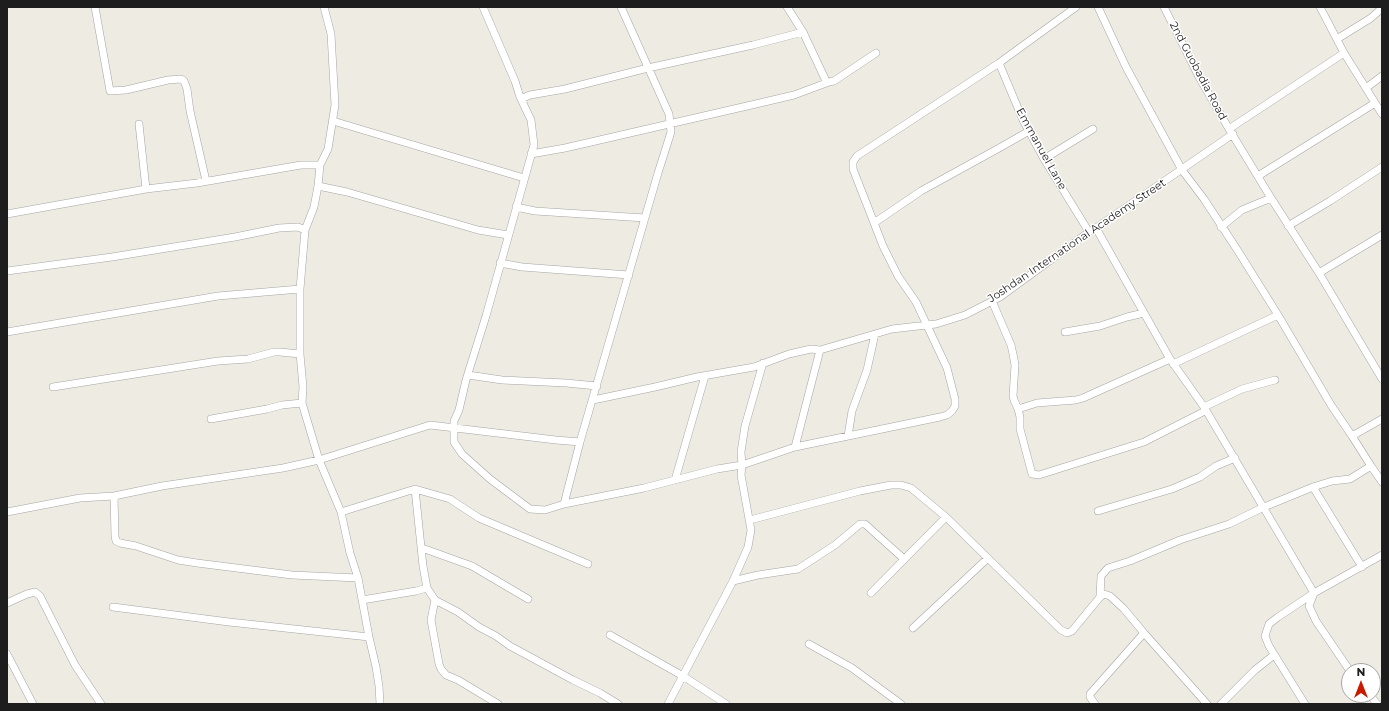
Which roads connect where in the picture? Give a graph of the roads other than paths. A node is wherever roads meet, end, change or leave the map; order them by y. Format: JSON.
{"nodes":[{"id":1,"x":95,"y":7,"type":"edge"},
{"id":2,"x":324,"y":7,"type":"edge"},
{"id":3,"x":482,"y":7,"type":"edge"},
{"id":4,"x":621,"y":7,"type":"edge"},
{"id":5,"x":787,"y":7,"type":"edge"},
{"id":6,"x":1076,"y":7,"type":"edge"},
{"id":7,"x":1098,"y":7,"type":"edge"},
{"id":8,"x":1164,"y":7,"type":"edge"},
{"id":9,"x":1320,"y":7,"type":"edge"},
{"id":10,"x":1382,"y":8,"type":"edge"},
{"id":11,"x":803,"y":32,"type":"junction"},
{"id":12,"x":1337,"y":39,"type":"junction"},
{"id":13,"x":876,"y":53,"type":"dead end"},
{"id":14,"x":1344,"y":53,"type":"junction"},
{"id":15,"x":999,"y":63,"type":"junction"},
{"id":16,"x":648,"y":68,"type":"junction"},
{"id":17,"x":1382,"y":76,"type":"edge"},
{"id":18,"x":829,"y":82,"type":"junction"},
{"id":19,"x":1366,"y":88,"type":"junction"},
{"id":20,"x":521,"y":99,"type":"junction"},
{"id":21,"x":1375,"y":103,"type":"junction"},
{"id":22,"x":1382,"y":114,"type":"edge"},
{"id":23,"x":333,"y":121,"type":"junction"},
{"id":24,"x":139,"y":124,"type":"dead end"},
{"id":25,"x":671,"y":124,"type":"junction"},
{"id":26,"x":1093,"y":129,"type":"dead end"},
{"id":27,"x":1029,"y":130,"type":"junction"},
{"id":28,"x":1231,"y":132,"type":"junction"},
{"id":29,"x":531,"y":154,"type":"junction"},
{"id":30,"x":1044,"y":159,"type":"junction"},
{"id":31,"x":320,"y":165,"type":"junction"},
{"id":32,"x":1382,"y":167,"type":"edge"},
{"id":33,"x":1182,"y":170,"type":"junction"},
{"id":34,"x":1258,"y":176,"type":"junction"},
{"id":35,"x":524,"y":178,"type":"junction"},
{"id":36,"x":206,"y":182,"type":"junction"},
{"id":37,"x":318,"y":186,"type":"junction"},
{"id":38,"x":146,"y":189,"type":"junction"},
{"id":39,"x":1271,"y":198,"type":"junction"},
{"id":40,"x":516,"y":207,"type":"junction"},
{"id":41,"x":7,"y":214,"type":"edge"},
{"id":42,"x":645,"y":218,"type":"junction"},
{"id":43,"x":874,"y":223,"type":"junction"},
{"id":44,"x":1288,"y":226,"type":"junction"},
{"id":45,"x":1221,"y":227,"type":"junction"},
{"id":46,"x":1096,"y":228,"type":"junction"},
{"id":47,"x":305,"y":230,"type":"junction"},
{"id":48,"x":1089,"y":232,"type":"junction"},
{"id":49,"x":508,"y":235,"type":"junction"},
{"id":50,"x":1382,"y":235,"type":"edge"},
{"id":51,"x":500,"y":263,"type":"junction"},
{"id":52,"x":7,"y":272,"type":"edge"},
{"id":53,"x":1319,"y":274,"type":"junction"},
{"id":54,"x":629,"y":275,"type":"junction"},
{"id":55,"x":300,"y":289,"type":"junction"},
{"id":56,"x":992,"y":301,"type":"junction"},
{"id":57,"x":1144,"y":313,"type":"junction"},
{"id":58,"x":1278,"y":315,"type":"junction"},
{"id":59,"x":926,"y":326,"type":"junction"},
{"id":60,"x":7,"y":332,"type":"edge"},
{"id":61,"x":1065,"y":332,"type":"dead end"},
{"id":62,"x":875,"y":334,"type":"junction"},
{"id":63,"x":820,"y":350,"type":"junction"},
{"id":64,"x":300,"y":354,"type":"junction"},
{"id":65,"x":1171,"y":361,"type":"junction"},
{"id":66,"x":763,"y":364,"type":"junction"},
{"id":67,"x":468,"y":375,"type":"junction"},
{"id":68,"x":705,"y":376,"type":"junction"},
{"id":69,"x":1382,"y":379,"type":"edge"},
{"id":70,"x":1275,"y":380,"type":"dead end"},
{"id":71,"x":597,"y":386,"type":"junction"},
{"id":72,"x":53,"y":387,"type":"dead end"},
{"id":73,"x":593,"y":400,"type":"junction"},
{"id":74,"x":302,"y":403,"type":"junction"},
{"id":75,"x":1018,"y":409,"type":"junction"},
{"id":76,"x":1205,"y":409,"type":"junction"},
{"id":77,"x":211,"y":419,"type":"dead end"},
{"id":78,"x":1382,"y":419,"type":"edge"},
{"id":79,"x":455,"y":427,"type":"junction"},
{"id":80,"x":848,"y":436,"type":"junction"},
{"id":81,"x":1352,"y":436,"type":"junction"},
{"id":82,"x":580,"y":442,"type":"junction"},
{"id":83,"x":795,"y":447,"type":"junction"},
{"id":84,"x":1235,"y":458,"type":"junction"},
{"id":85,"x":318,"y":460,"type":"junction"},
{"id":86,"x":742,"y":465,"type":"junction"},
{"id":87,"x":1371,"y":466,"type":"junction"},
{"id":88,"x":675,"y":480,"type":"junction"},
{"id":89,"x":1382,"y":482,"type":"edge"},
{"id":90,"x":1313,"y":487,"type":"junction"},
{"id":91,"x":415,"y":490,"type":"junction"},
{"id":92,"x":114,"y":496,"type":"junction"},
{"id":93,"x":564,"y":504,"type":"junction"},
{"id":94,"x":1264,"y":507,"type":"junction"},
{"id":95,"x":1098,"y":511,"type":"dead end"},
{"id":96,"x":7,"y":512,"type":"edge"},
{"id":97,"x":341,"y":512,"type":"junction"},
{"id":98,"x":946,"y":517,"type":"junction"},
{"id":99,"x":750,"y":520,"type":"junction"},
{"id":100,"x":422,"y":548,"type":"junction"},
{"id":101,"x":1382,"y":555,"type":"edge"},
{"id":102,"x":988,"y":558,"type":"junction"},
{"id":103,"x":904,"y":559,"type":"junction"},
{"id":104,"x":588,"y":564,"type":"dead end"},
{"id":105,"x":1362,"y":567,"type":"junction"},
{"id":106,"x":358,"y":578,"type":"junction"},
{"id":107,"x":733,"y":581,"type":"junction"},
{"id":108,"x":427,"y":588,"type":"junction"},
{"id":109,"x":871,"y":593,"type":"dead end"},
{"id":110,"x":1314,"y":593,"type":"junction"},
{"id":111,"x":1100,"y":596,"type":"junction"},
{"id":112,"x":528,"y":599,"type":"dead end"},
{"id":113,"x":362,"y":600,"type":"junction"},
{"id":114,"x":435,"y":600,"type":"junction"},
{"id":115,"x":7,"y":603,"type":"edge"},
{"id":116,"x":113,"y":608,"type":"dead end"},
{"id":117,"x":912,"y":628,"type":"dead end"},
{"id":118,"x":1144,"y":633,"type":"junction"},
{"id":119,"x":610,"y":635,"type":"dead end"},
{"id":120,"x":369,"y":637,"type":"junction"},
{"id":121,"x":809,"y":644,"type":"dead end"},
{"id":122,"x":7,"y":654,"type":"edge"},
{"id":123,"x":1274,"y":655,"type":"junction"},
{"id":124,"x":1345,"y":663,"type":"edge"},
{"id":125,"x":683,"y":676,"type":"junction"},
{"id":126,"x":33,"y":704,"type":"edge"},
{"id":127,"x":101,"y":704,"type":"edge"},
{"id":128,"x":380,"y":704,"type":"edge"},
{"id":129,"x":498,"y":704,"type":"edge"},
{"id":130,"x":618,"y":704,"type":"edge"},
{"id":131,"x":668,"y":704,"type":"edge"},
{"id":132,"x":726,"y":704,"type":"edge"},
{"id":133,"x":901,"y":704,"type":"edge"},
{"id":134,"x":1095,"y":704,"type":"edge"},
{"id":135,"x":1207,"y":704,"type":"edge"},
{"id":136,"x":1221,"y":704,"type":"edge"},
{"id":137,"x":1305,"y":704,"type":"edge"}],
"edges":[{"from":1,"to":36,"type":"street"},
{"from":2,"to":23,"type":"street"},
{"from":3,"to":20,"type":"street"},
{"from":4,"to":16,"type":"street"},
{"from":5,"to":11,"type":"street"},
{"from":6,"to":15,"type":"street"},
{"from":7,"to":33,"type":"street"},
{"from":8,"to":28,"type":"street","name":"2nd Guobadia Road"},
{"from":9,"to":12,"type":"street"},
{"from":10,"to":12,"type":"street"},
{"from":11,"to":16,"type":"street"},
{"from":11,"to":18,"type":"street"},
{"from":12,"to":14,"type":"street"},
{"from":13,"to":18,"type":"street"},
{"from":14,"to":19,"type":"street"},
{"from":14,"to":28,"type":"street","name":"Joshdan International Academy Street"},
{"from":15,"to":27,"type":"street","name":"Emmanuel Lane"},
{"from":15,"to":43,"type":"street"},
{"from":16,"to":20,"type":"street"},
{"from":16,"to":25,"type":"street"},
{"from":17,"to":19,"type":"street"},
{"from":18,"to":25,"type":"street"},
{"from":19,"to":21,"type":"street"},
{"from":20,"to":29,"type":"street"},
{"from":21,"to":22,"type":"street"},
{"from":21,"to":34,"type":"street"},
{"from":23,"to":31,"type":"street"},
{"from":23,"to":35,"type":"street"},
{"from":24,"to":38,"type":"street"},
{"from":25,"to":29,"type":"street"},
{"from":25,"to":42,"type":"street"},
{"from":26,"to":30,"type":"street"},
{"from":27,"to":30,"type":"street","name":"Emmanuel Lane"},
{"from":27,"to":43,"type":"street"},
{"from":28,"to":33,"type":"street","name":"Joshdan International Academy Street"},
{"from":28,"to":34,"type":"street","name":"2nd Guobadia Road"},
{"from":29,"to":35,"type":"street"},
{"from":30,"to":48,"type":"street","name":"Emmanuel Lane"},
{"from":31,"to":36,"type":"street"},
{"from":31,"to":37,"type":"street"},
{"from":32,"to":44,"type":"street"},
{"from":33,"to":45,"type":"street"},
{"from":33,"to":46,"type":"street","name":"Joshdan International Academy Street"},
{"from":34,"to":39,"type":"street","name":"2nd Guobadia Road"},
{"from":35,"to":40,"type":"street"},
{"from":36,"to":38,"type":"street"},
{"from":37,"to":47,"type":"street"},
{"from":37,"to":49,"type":"street"},
{"from":38,"to":41,"type":"street"},
{"from":39,"to":44,"type":"street","name":"2nd Guobadia Road"},
{"from":39,"to":45,"type":"street"},
{"from":40,"to":42,"type":"street"},
{"from":40,"to":49,"type":"street"},
{"from":42,"to":54,"type":"street"},
{"from":43,"to":59,"type":"street"},
{"from":44,"to":53,"type":"street","name":"2nd Guobadia Road"},
{"from":45,"to":58,"type":"street"},
{"from":46,"to":48,"type":"street","name":"Joshdan International Academy Street"},
{"from":46,"to":57,"type":"street"},
{"from":47,"to":52,"type":"street"},
{"from":47,"to":55,"type":"street"},
{"from":48,"to":56,"type":"street","name":"Joshdan International Academy Street"},
{"from":49,"to":51,"type":"street"},
{"from":50,"to":53,"type":"street"},
{"from":51,"to":54,"type":"street"},
{"from":51,"to":67,"type":"street"},
{"from":53,"to":69,"type":"street","name":"2nd Guobadia Road"},
{"from":54,"to":71,"type":"street"},
{"from":55,"to":60,"type":"street"},
{"from":55,"to":64,"type":"street"},
{"from":56,"to":59,"type":"street","name":"Joshdan International Academy Street"},
{"from":56,"to":75,"type":"street"},
{"from":57,"to":61,"type":"street"},
{"from":57,"to":65,"type":"street"},
{"from":58,"to":65,"type":"street"},
{"from":58,"to":81,"type":"street"},
{"from":59,"to":62,"type":"street","name":"Joshdan International Academy Street"},
{"from":59,"to":80,"type":"street"},
{"from":62,"to":63,"type":"street","name":"Joshdan International Academy Street"},
{"from":62,"to":80,"type":"street"},
{"from":63,"to":66,"type":"street","name":"Joshdan International Academy Street"},
{"from":63,"to":83,"type":"street"},
{"from":64,"to":72,"type":"street"},
{"from":64,"to":74,"type":"street"},
{"from":65,"to":75,"type":"street"},
{"from":65,"to":76,"type":"street"},
{"from":66,"to":68,"type":"street","name":"Joshdan International Academy Street"},
{"from":66,"to":86,"type":"street"},
{"from":67,"to":71,"type":"street"},
{"from":67,"to":79,"type":"street"},
{"from":68,"to":73,"type":"street","name":"Joshdan International Academy Street"},
{"from":68,"to":88,"type":"street"},
{"from":70,"to":76,"type":"street"},
{"from":71,"to":73,"type":"street"},
{"from":73,"to":82,"type":"street"},
{"from":74,"to":77,"type":"street"},
{"from":74,"to":85,"type":"street"},
{"from":75,"to":76,"type":"street"},
{"from":76,"to":84,"type":"street"},
{"from":78,"to":81,"type":"street"},
{"from":79,"to":82,"type":"street"},
{"from":79,"to":85,"type":"street"},
{"from":79,"to":93,"type":"street"},
{"from":80,"to":83,"type":"street"},
{"from":81,"to":87,"type":"street"},
{"from":82,"to":93,"type":"street"},
{"from":83,"to":86,"type":"street"},
{"from":84,"to":94,"type":"street"},
{"from":84,"to":95,"type":"street"},
{"from":85,"to":92,"type":"street"},
{"from":85,"to":97,"type":"street"},
{"from":86,"to":88,"type":"street"},
{"from":86,"to":99,"type":"street"},
{"from":87,"to":89,"type":"street"},
{"from":87,"to":90,"type":"street"},
{"from":88,"to":93,"type":"street"},
{"from":90,"to":94,"type":"street"},
{"from":90,"to":105,"type":"street"},
{"from":91,"to":97,"type":"street"},
{"from":91,"to":100,"type":"street"},
{"from":91,"to":104,"type":"street"},
{"from":92,"to":96,"type":"street"},
{"from":92,"to":106,"type":"street"},
{"from":94,"to":110,"type":"street"},
{"from":94,"to":111,"type":"street"},
{"from":97,"to":106,"type":"street"},
{"from":98,"to":99,"type":"street"},
{"from":98,"to":102,"type":"street"},
{"from":98,"to":103,"type":"street"},
{"from":99,"to":107,"type":"street"},
{"from":100,"to":108,"type":"street"},
{"from":100,"to":112,"type":"street"},
{"from":101,"to":105,"type":"street"},
{"from":102,"to":111,"type":"street"},
{"from":102,"to":117,"type":"street"},
{"from":103,"to":107,"type":"street"},
{"from":103,"to":109,"type":"street"},
{"from":105,"to":110,"type":"street"},
{"from":106,"to":113,"type":"street"},
{"from":107,"to":125,"type":"street"},
{"from":108,"to":113,"type":"street"},
{"from":108,"to":114,"type":"street"},
{"from":110,"to":123,"type":"street"},
{"from":110,"to":124,"type":"street"},
{"from":111,"to":118,"type":"street"},
{"from":113,"to":120,"type":"street"},
{"from":114,"to":129,"type":"street"},
{"from":114,"to":130,"type":"street"},
{"from":115,"to":127,"type":"street"},
{"from":116,"to":120,"type":"street"},
{"from":118,"to":134,"type":"street"},
{"from":118,"to":135,"type":"street"},
{"from":119,"to":125,"type":"street"},
{"from":120,"to":128,"type":"street"},
{"from":121,"to":133,"type":"street"},
{"from":122,"to":126,"type":"street"},
{"from":123,"to":136,"type":"street"},
{"from":123,"to":137,"type":"street"},
{"from":125,"to":131,"type":"street"},
{"from":125,"to":132,"type":"street"}]}
